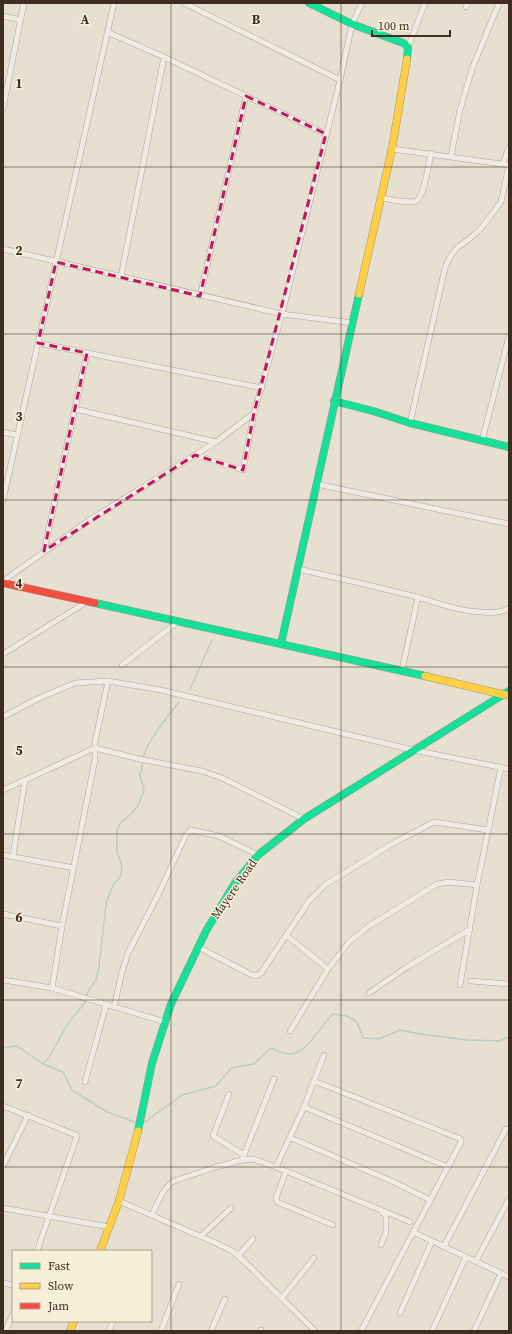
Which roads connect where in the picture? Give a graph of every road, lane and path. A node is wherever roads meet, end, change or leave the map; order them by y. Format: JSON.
{"nodes":[{"id":1,"x":24,"y":3,"type":"edge"},
{"id":2,"x":114,"y":3,"type":"edge"},
{"id":3,"x":184,"y":3,"type":"edge"},
{"id":4,"x":309,"y":3,"type":"edge"},
{"id":5,"x":362,"y":3,"type":"edge"},
{"id":6,"x":425,"y":3,"type":"edge"},
{"id":7,"x":499,"y":3,"type":"edge"},
{"id":8,"x":3,"y":16,"type":"edge"},
{"id":9,"x":21,"y":20,"type":"junction"},
{"id":10,"x":352,"y":24,"type":"junction"},
{"id":11,"x":107,"y":32,"type":"junction"},
{"id":12,"x":408,"y":47,"type":"junction"},
{"id":13,"x":164,"y":57,"type":"junction"},
{"id":14,"x":340,"y":80,"type":"junction"},
{"id":15,"x":246,"y":96,"type":"junction"},
{"id":16,"x":3,"y":108,"type":"edge"},
{"id":17,"x":326,"y":134,"type":"junction"},
{"id":18,"x":509,"y":147,"type":"edge"},
{"id":19,"x":392,"y":149,"type":"junction"},
{"id":20,"x":431,"y":153,"type":"junction"},
{"id":21,"x":451,"y":156,"type":"junction"},
{"id":22,"x":507,"y":164,"type":"edge"},
{"id":23,"x":381,"y":198,"type":"junction"},
{"id":24,"x":3,"y":249,"type":"edge"},
{"id":25,"x":56,"y":262,"type":"junction"},
{"id":26,"x":122,"y":277,"type":"junction"},
{"id":27,"x":200,"y":296,"type":"junction"},
{"id":28,"x":282,"y":314,"type":"junction"},
{"id":29,"x":353,"y":323,"type":"junction"},
{"id":30,"x":509,"y":336,"type":"edge"},
{"id":31,"x":38,"y":343,"type":"junction"},
{"id":32,"x":87,"y":353,"type":"junction"},
{"id":33,"x":262,"y":388,"type":"junction"},
{"id":34,"x":334,"y":401,"type":"junction"},
{"id":35,"x":75,"y":409,"type":"junction"},
{"id":36,"x":254,"y":413,"type":"junction"},
{"id":37,"x":410,"y":423,"type":"junction"},
{"id":38,"x":3,"y":432,"type":"edge"},
{"id":39,"x":17,"y":435,"type":"junction"},
{"id":40,"x":482,"y":441,"type":"junction"},
{"id":41,"x":216,"y":442,"type":"junction"},
{"id":42,"x":509,"y":447,"type":"edge"},
{"id":43,"x":195,"y":455,"type":"junction"},
{"id":44,"x":316,"y":484,"type":"junction"},
{"id":45,"x":3,"y":500,"type":"edge"},
{"id":46,"x":509,"y":524,"type":"edge"},
{"id":47,"x":44,"y":551,"type":"junction"},
{"id":48,"x":298,"y":569,"type":"junction"},
{"id":49,"x":3,"y":582,"type":"edge"},
{"id":50,"x":418,"y":598,"type":"junction"},
{"id":51,"x":88,"y":601,"type":"junction"},
{"id":52,"x":509,"y":608,"type":"edge"},
{"id":53,"x":179,"y":621,"type":"junction"},
{"id":54,"x":281,"y":644,"type":"junction"},
{"id":55,"x":3,"y":654,"type":"edge"},
{"id":56,"x":122,"y":665,"type":"dead end"},
{"id":57,"x":402,"y":670,"type":"junction"},
{"id":58,"x":108,"y":681,"type":"junction"},
{"id":59,"x":507,"y":694,"type":"edge"},
{"id":60,"x":3,"y":717,"type":"edge"},
{"id":61,"x":95,"y":748,"type":"junction"},
{"id":62,"x":413,"y":750,"type":"junction"},
{"id":63,"x":501,"y":767,"type":"junction"},
{"id":64,"x":509,"y":769,"type":"edge"},
{"id":65,"x":26,"y":780,"type":"junction"},
{"id":66,"x":3,"y":790,"type":"edge"},
{"id":67,"x":304,"y":818,"type":"junction"},
{"id":68,"x":488,"y":830,"type":"junction"},
{"id":69,"x":3,"y":855,"type":"edge"},
{"id":70,"x":13,"y":856,"type":"junction"},
{"id":71,"x":258,"y":856,"type":"junction"},
{"id":72,"x":74,"y":868,"type":"junction"},
{"id":73,"x":477,"y":885,"type":"junction"},
{"id":74,"x":3,"y":914,"type":"edge"},
{"id":75,"x":62,"y":926,"type":"junction"},
{"id":76,"x":469,"y":930,"type":"junction"},
{"id":77,"x":286,"y":935,"type":"junction"},
{"id":78,"x":198,"y":947,"type":"junction"},
{"id":79,"x":328,"y":969,"type":"junction"},
{"id":80,"x":3,"y":980,"type":"edge"},
{"id":81,"x":471,"y":981,"type":"dead end"},
{"id":82,"x":509,"y":984,"type":"edge"},
{"id":83,"x":460,"y":985,"type":"dead end"},
{"id":84,"x":52,"y":988,"type":"junction"},
{"id":85,"x":369,"y":993,"type":"dead end"},
{"id":86,"x":106,"y":1005,"type":"junction"},
{"id":87,"x":114,"y":1008,"type":"junction"},
{"id":88,"x":164,"y":1022,"type":"junction"},
{"id":89,"x":290,"y":1031,"type":"dead end"},
{"id":90,"x":324,"y":1055,"type":"dead end"},
{"id":91,"x":274,"y":1079,"type":"dead end"},
{"id":92,"x":314,"y":1081,"type":"junction"},
{"id":93,"x":85,"y":1082,"type":"dead end"},
{"id":94,"x":228,"y":1094,"type":"dead end"},
{"id":95,"x":3,"y":1106,"type":"edge"},
{"id":96,"x":304,"y":1108,"type":"junction"},
{"id":97,"x":28,"y":1115,"type":"junction"},
{"id":98,"x":506,"y":1129,"type":"dead end"},
{"id":99,"x":291,"y":1138,"type":"junction"},
{"id":100,"x":243,"y":1158,"type":"junction"},
{"id":101,"x":3,"y":1166,"type":"edge"},
{"id":102,"x":276,"y":1167,"type":"junction"},
{"id":103,"x":448,"y":1167,"type":"junction"},
{"id":104,"x":286,"y":1171,"type":"junction"},
{"id":105,"x":509,"y":1199,"type":"edge"},
{"id":106,"x":430,"y":1200,"type":"junction"},
{"id":107,"x":119,"y":1201,"type":"junction"},
{"id":108,"x":3,"y":1208,"type":"edge"},
{"id":109,"x":231,"y":1208,"type":"dead end"},
{"id":110,"x":379,"y":1209,"type":"junction"},
{"id":111,"x":152,"y":1215,"type":"junction"},
{"id":112,"x":50,"y":1217,"type":"junction"},
{"id":113,"x":410,"y":1222,"type":"dead end"},
{"id":114,"x":333,"y":1225,"type":"dead end"},
{"id":115,"x":109,"y":1227,"type":"junction"},
{"id":116,"x":413,"y":1232,"type":"junction"},
{"id":117,"x":201,"y":1236,"type":"junction"},
{"id":118,"x":253,"y":1239,"type":"dead end"},
{"id":119,"x":432,"y":1241,"type":"junction"},
{"id":120,"x":381,"y":1245,"type":"dead end"},
{"id":121,"x":444,"y":1246,"type":"junction"},
{"id":122,"x":37,"y":1250,"type":"edge"},
{"id":123,"x":100,"y":1250,"type":"edge"},
{"id":124,"x":238,"y":1256,"type":"junction"},
{"id":125,"x":466,"y":1257,"type":"junction"},
{"id":126,"x":314,"y":1258,"type":"dead end"},
{"id":127,"x":476,"y":1261,"type":"junction"},
{"id":128,"x":501,"y":1273,"type":"junction"},
{"id":129,"x":509,"y":1277,"type":"edge"},
{"id":130,"x":179,"y":1284,"type":"dead end"},
{"id":131,"x":282,"y":1298,"type":"junction"},
{"id":132,"x":225,"y":1299,"type":"dead end"},
{"id":133,"x":400,"y":1313,"type":"dead end"},
{"id":134,"x":12,"y":1316,"type":"edge"},
{"id":135,"x":6,"y":1331,"type":"edge"},
{"id":136,"x":161,"y":1331,"type":"edge"},
{"id":137,"x":211,"y":1331,"type":"edge"},
{"id":138,"x":315,"y":1331,"type":"edge"},
{"id":139,"x":361,"y":1331,"type":"edge"},
{"id":140,"x":432,"y":1331,"type":"edge"},
{"id":141,"x":474,"y":1331,"type":"edge"}],
"edges":[{"from":1,"to":9,"type":"street"},
{"from":2,"to":11,"type":"street"},
{"from":3,"to":14,"type":"street"},
{"from":4,"to":10,"type":"street"},
{"from":5,"to":10,"type":"street"},
{"from":6,"to":12,"type":"street"},
{"from":7,"to":21,"type":"street"},
{"from":8,"to":9,"type":"street"},
{"from":9,"to":16,"type":"street"},
{"from":10,"to":12,"type":"street"},
{"from":10,"to":14,"type":"street"},
{"from":11,"to":13,"type":"street"},
{"from":11,"to":25,"type":"street"},
{"from":12,"to":19,"type":"street"},
{"from":13,"to":15,"type":"street"},
{"from":13,"to":26,"type":"street"},
{"from":14,"to":17,"type":"street"},
{"from":15,"to":17,"type":"street"},
{"from":15,"to":27,"type":"street"},
{"from":17,"to":28,"type":"street"},
{"from":18,"to":22,"type":"street"},
{"from":19,"to":20,"type":"street"},
{"from":19,"to":23,"type":"street"},
{"from":20,"to":21,"type":"street"},
{"from":20,"to":23,"type":"street"},
{"from":21,"to":22,"type":"street"},
{"from":22,"to":37,"type":"street"},
{"from":23,"to":29,"type":"street"},
{"from":24,"to":25,"type":"street"},
{"from":25,"to":26,"type":"street"},
{"from":25,"to":31,"type":"street"},
{"from":26,"to":27,"type":"street"},
{"from":27,"to":28,"type":"street"},
{"from":28,"to":29,"type":"street"},
{"from":28,"to":33,"type":"street"},
{"from":29,"to":34,"type":"street"},
{"from":30,"to":40,"type":"street"},
{"from":31,"to":32,"type":"street"},
{"from":31,"to":39,"type":"street"},
{"from":32,"to":33,"type":"street"},
{"from":32,"to":35,"type":"street"},
{"from":33,"to":36,"type":"street"},
{"from":34,"to":37,"type":"street"},
{"from":34,"to":44,"type":"street"},
{"from":35,"to":41,"type":"street"},
{"from":35,"to":47,"type":"street"},
{"from":36,"to":41,"type":"street"},
{"from":36,"to":43,"type":"street"},
{"from":37,"to":40,"type":"street"},
{"from":38,"to":39,"type":"street"},
{"from":39,"to":45,"type":"street"},
{"from":40,"to":42,"type":"street"},
{"from":41,"to":43,"type":"street"},
{"from":43,"to":47,"type":"street"},
{"from":44,"to":46,"type":"street"},
{"from":44,"to":48,"type":"street"},
{"from":47,"to":49,"type":"street"},
{"from":48,"to":50,"type":"street"},
{"from":48,"to":54,"type":"street"},
{"from":49,"to":51,"type":"street"},
{"from":50,"to":52,"type":"street"},
{"from":50,"to":57,"type":"street"},
{"from":51,"to":53,"type":"street"},
{"from":51,"to":55,"type":"street"},
{"from":53,"to":54,"type":"street"},
{"from":53,"to":56,"type":"street"},
{"from":54,"to":57,"type":"street"},
{"from":57,"to":59,"type":"street"},
{"from":58,"to":60,"type":"street"},
{"from":58,"to":61,"type":"street"},
{"from":58,"to":62,"type":"street"},
{"from":59,"to":62,"type":"street","name":"Mayere Road"},
{"from":61,"to":65,"type":"street"},
{"from":61,"to":67,"type":"street"},
{"from":61,"to":72,"type":"street"},
{"from":62,"to":63,"type":"street"},
{"from":62,"to":67,"type":"street","name":"Mayere Road"},
{"from":63,"to":64,"type":"street"},
{"from":63,"to":68,"type":"street"},
{"from":65,"to":66,"type":"street"},
{"from":65,"to":70,"type":"street"},
{"from":67,"to":71,"type":"street","name":"Mayere Road"},
{"from":68,"to":73,"type":"street"},
{"from":68,"to":77,"type":"street"},
{"from":69,"to":70,"type":"street"},
{"from":70,"to":72,"type":"street"},
{"from":71,"to":78,"type":"street","name":"Mayere Road"},
{"from":71,"to":87,"type":"street"},
{"from":72,"to":75,"type":"street"},
{"from":73,"to":76,"type":"street"},
{"from":73,"to":79,"type":"street"},
{"from":74,"to":75,"type":"street"},
{"from":75,"to":84,"type":"street"},
{"from":76,"to":83,"type":"street"},
{"from":76,"to":85,"type":"street"},
{"from":77,"to":78,"type":"street"},
{"from":77,"to":79,"type":"street"},
{"from":78,"to":88,"type":"street","name":"Mayere Road"},
{"from":79,"to":89,"type":"street"},
{"from":80,"to":84,"type":"street"},
{"from":81,"to":82,"type":"street"},
{"from":84,"to":86,"type":"street"},
{"from":86,"to":87,"type":"street"},
{"from":86,"to":93,"type":"street"},
{"from":87,"to":88,"type":"street"},
{"from":88,"to":107,"type":"street","name":"Mayere Road"},
{"from":90,"to":92,"type":"street"},
{"from":91,"to":100,"type":"street"},
{"from":92,"to":96,"type":"street"},
{"from":92,"to":103,"type":"street"},
{"from":94,"to":100,"type":"street"},
{"from":95,"to":97,"type":"street"},
{"from":96,"to":99,"type":"street"},
{"from":96,"to":103,"type":"street"},
{"from":97,"to":101,"type":"street"},
{"from":97,"to":112,"type":"street"},
{"from":98,"to":121,"type":"street"},
{"from":99,"to":102,"type":"street"},
{"from":99,"to":106,"type":"street"},
{"from":100,"to":102,"type":"street"},
{"from":100,"to":111,"type":"street"},
{"from":102,"to":104,"type":"street"},
{"from":103,"to":106,"type":"street"},
{"from":104,"to":110,"type":"street"},
{"from":104,"to":114,"type":"street"},
{"from":105,"to":127,"type":"street"},
{"from":106,"to":116,"type":"street"},
{"from":107,"to":111,"type":"street"},
{"from":107,"to":115,"type":"street","name":"Mayere Road"},
{"from":108,"to":112,"type":"street"},
{"from":109,"to":117,"type":"street"},
{"from":110,"to":113,"type":"street"},
{"from":110,"to":120,"type":"street"},
{"from":111,"to":117,"type":"street"},
{"from":112,"to":115,"type":"street"},
{"from":112,"to":122,"type":"street"},
{"from":115,"to":123,"type":"street","name":"Mayere Road"},
{"from":116,"to":119,"type":"street"},
{"from":116,"to":139,"type":"street"},
{"from":117,"to":124,"type":"street"},
{"from":118,"to":124,"type":"street"},
{"from":119,"to":121,"type":"street"},
{"from":119,"to":133,"type":"street"},
{"from":121,"to":125,"type":"street"},
{"from":124,"to":131,"type":"street"},
{"from":125,"to":127,"type":"street"},
{"from":125,"to":140,"type":"street"},
{"from":126,"to":131,"type":"street"},
{"from":127,"to":128,"type":"street"},
{"from":128,"to":129,"type":"street"},
{"from":128,"to":141,"type":"street"},
{"from":130,"to":136,"type":"street"},
{"from":131,"to":138,"type":"street"},
{"from":132,"to":137,"type":"street"},
{"from":134,"to":135,"type":"street"}]}
